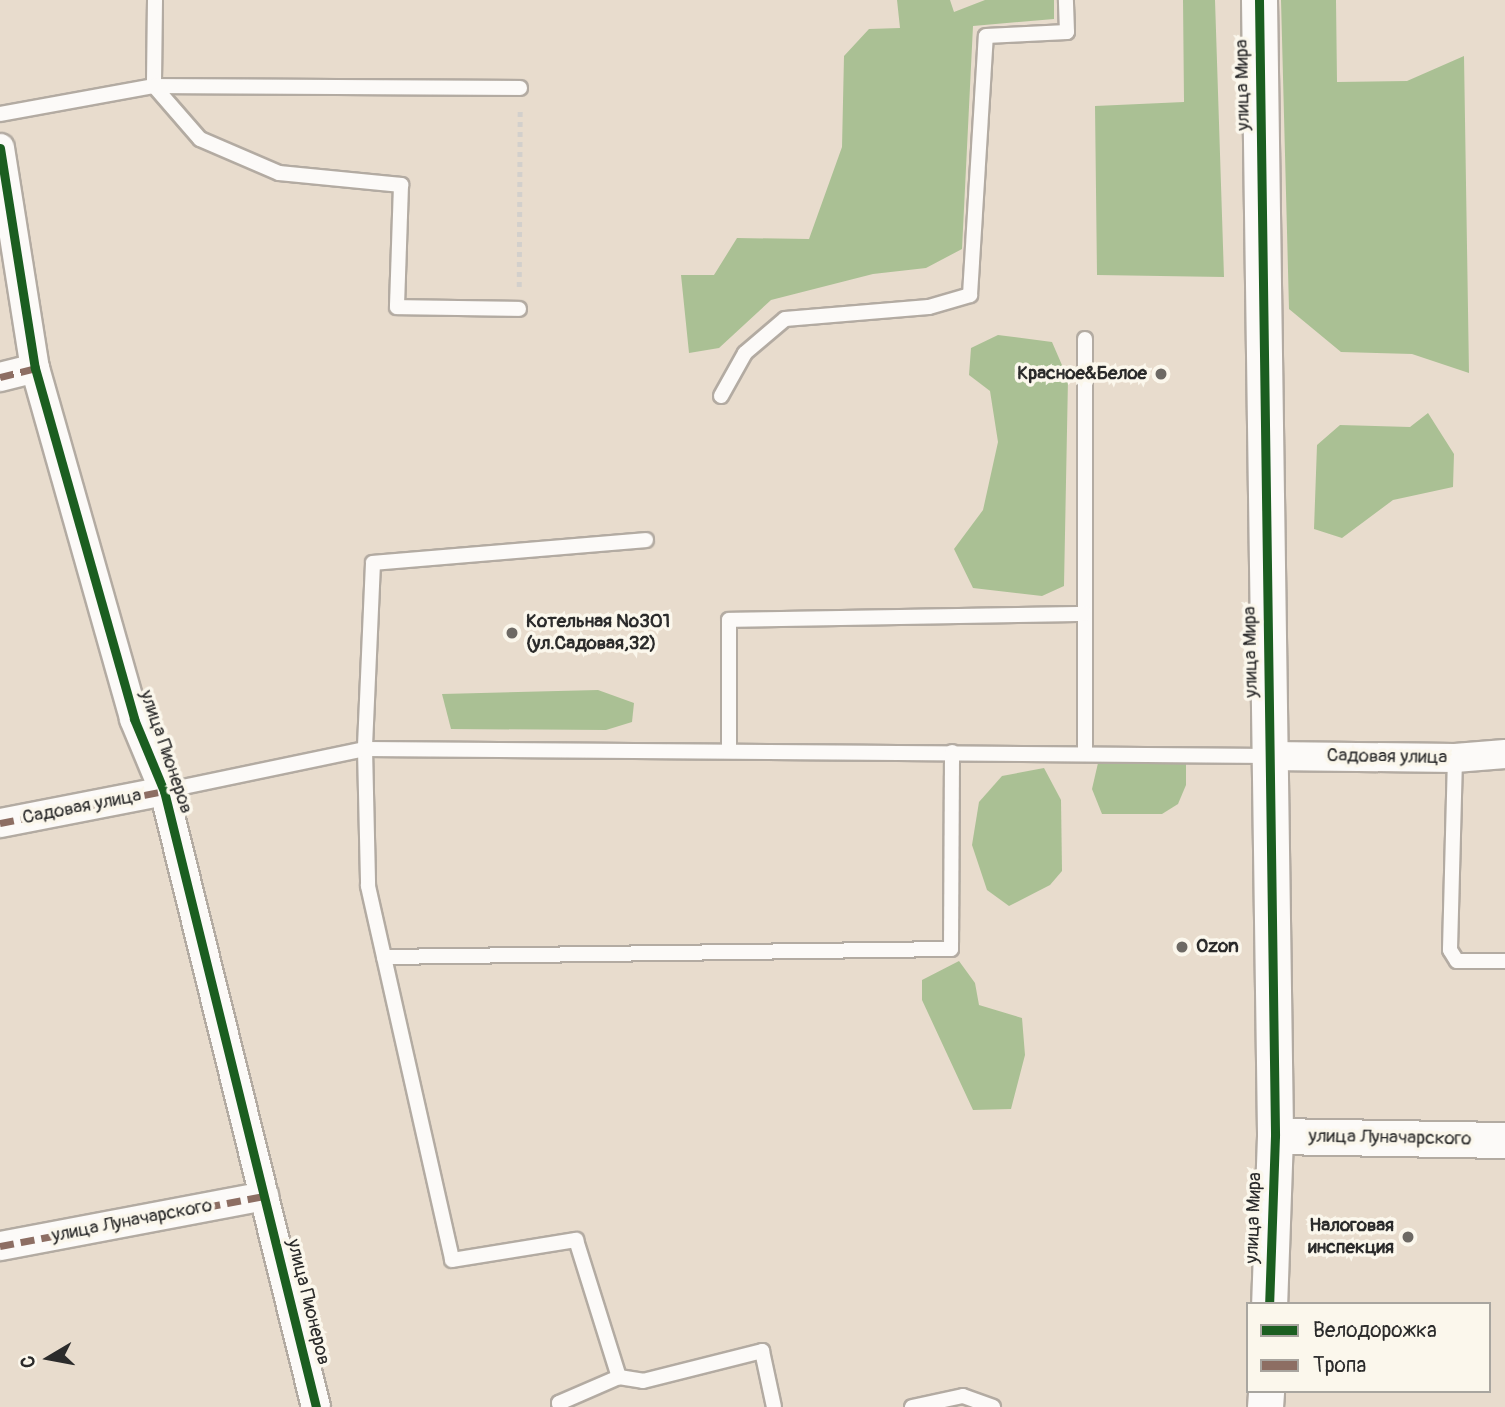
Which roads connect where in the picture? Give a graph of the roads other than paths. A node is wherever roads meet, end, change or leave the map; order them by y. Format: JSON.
{"nodes":[{"id":1,"x":155,"y":0,"type":"edge"},
{"id":2,"x":1066,"y":0,"type":"edge"},
{"id":3,"x":1259,"y":0,"type":"edge"},
{"id":4,"x":154,"y":86,"type":"junction"},
{"id":5,"x":520,"y":88,"type":"road end"},
{"id":6,"x":0,"y":114,"type":"edge"},
{"id":7,"x":0,"y":148,"type":"edge"},
{"id":8,"x":519,"y":309,"type":"road end"},
{"id":9,"x":1085,"y":339,"type":"dead end"},
{"id":10,"x":35,"y":368,"type":"junction"},
{"id":11,"x":0,"y":377,"type":"edge"},
{"id":12,"x":721,"y":396,"type":"dead end"},
{"id":13,"x":646,"y":540,"type":"dead end"},
{"id":14,"x":1085,"y":614,"type":"junction"},
{"id":15,"x":365,"y":748,"type":"junction"},
{"id":16,"x":729,"y":751,"type":"junction"},
{"id":17,"x":952,"y":752,"type":"junction"},
{"id":18,"x":1085,"y":753,"type":"junction"},
{"id":19,"x":1505,"y":754,"type":"edge"},
{"id":20,"x":1270,"y":756,"type":"junction"},
{"id":21,"x":1455,"y":758,"type":"junction"},
{"id":22,"x":163,"y":791,"type":"junction"},
{"id":23,"x":0,"y":823,"type":"edge"},
{"id":24,"x":384,"y":957,"type":"junction"},
{"id":25,"x":1505,"y":961,"type":"edge"},
{"id":26,"x":1275,"y":1136,"type":"junction"},
{"id":27,"x":1505,"y":1140,"type":"edge"},
{"id":28,"x":264,"y":1196,"type":"junction"},
{"id":29,"x":0,"y":1246,"type":"edge"},
{"id":30,"x":1269,"y":1302,"type":"edge"},
{"id":31,"x":619,"y":1377,"type":"junction"},
{"id":32,"x":316,"y":1407,"type":"edge"},
{"id":33,"x":560,"y":1407,"type":"edge"},
{"id":34,"x":774,"y":1407,"type":"edge"},
{"id":35,"x":912,"y":1407,"type":"edge"},
{"id":36,"x":993,"y":1407,"type":"edge"}],
"edges":[{"from":1,"to":4,"type":"lane"},
{"from":2,"to":12,"type":"lane"},
{"from":3,"to":20,"type":"street","name":"улица Мира"},
{"from":4,"to":5,"type":"lane"},
{"from":4,"to":6,"type":"lane"},
{"from":4,"to":8,"type":"lane"},
{"from":7,"to":10,"type":"street","name":"улица Пионеров"},
{"from":9,"to":14,"type":"lane"},
{"from":10,"to":11,"type":"street"},
{"from":10,"to":22,"type":"street","name":"улица Пионеров"},
{"from":13,"to":15,"type":"lane"},
{"from":14,"to":16,"type":"lane"},
{"from":14,"to":18,"type":"lane"},
{"from":15,"to":16,"type":"lane"},
{"from":15,"to":22,"type":"lane"},
{"from":15,"to":24,"type":"lane"},
{"from":16,"to":17,"type":"lane"},
{"from":17,"to":18,"type":"lane"},
{"from":17,"to":24,"type":"lane"},
{"from":18,"to":20,"type":"lane"},
{"from":19,"to":21,"type":"street","name":"Садовая улица"},
{"from":20,"to":21,"type":"street","name":"Садовая улица"},
{"from":20,"to":26,"type":"street","name":"улица Мира"},
{"from":21,"to":25,"type":"lane"},
{"from":22,"to":23,"type":"street","name":"Садовая улица"},
{"from":22,"to":28,"type":"street","name":"улица Пионеров"},
{"from":24,"to":31,"type":"lane"},
{"from":26,"to":27,"type":"street","name":"улица Луначарского"},
{"from":26,"to":30,"type":"street","name":"улица Мира"},
{"from":28,"to":29,"type":"street","name":"улица Луначарского"},
{"from":28,"to":32,"type":"street","name":"улица Пионеров"},
{"from":31,"to":33,"type":"lane"},
{"from":31,"to":34,"type":"lane"},
{"from":35,"to":36,"type":"lane"}]}
